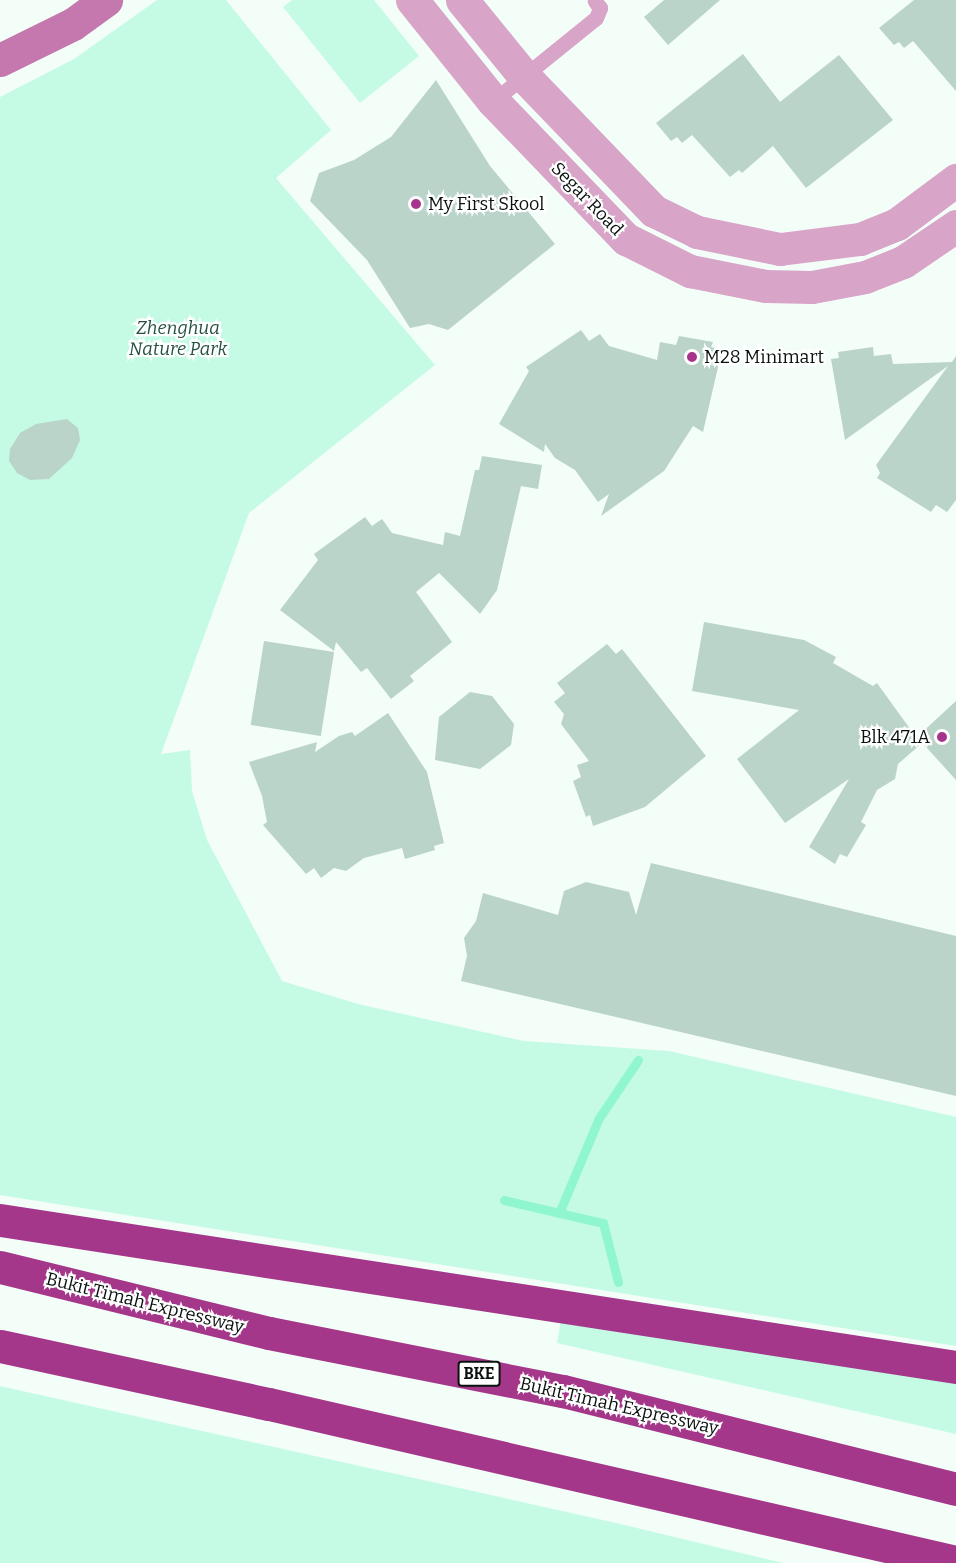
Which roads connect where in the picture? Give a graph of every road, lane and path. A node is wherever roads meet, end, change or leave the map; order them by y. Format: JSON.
{"nodes":[{"id":1,"x":106,"y":0,"type":"edge"},
{"id":2,"x":412,"y":0,"type":"edge"},
{"id":3,"x":462,"y":0,"type":"edge"},
{"id":4,"x":595,"y":1,"type":"edge"},
{"id":5,"x":0,"y":60,"type":"edge"},
{"id":6,"x":523,"y":75,"type":"junction"},
{"id":7,"x":493,"y":101,"type":"junction"},
{"id":8,"x":956,"y":180,"type":"edge"},
{"id":9,"x":956,"y":226,"type":"edge"},
{"id":10,"x":0,"y":1220,"type":"edge"},
{"id":11,"x":0,"y":1267,"type":"edge"},
{"id":12,"x":0,"y":1346,"type":"edge"},
{"id":13,"x":956,"y":1367,"type":"edge"},
{"id":14,"x":956,"y":1489,"type":"edge"},
{"id":15,"x":956,"y":1562,"type":"edge"}],
"edges":[{"from":1,"to":5,"type":"main road"},
{"from":2,"to":7,"type":"street","name":"Segar Road"},
{"from":3,"to":6,"type":"street"},
{"from":4,"to":6,"type":"lane"},
{"from":6,"to":7,"type":"lane"},
{"from":6,"to":8,"type":"street"},
{"from":7,"to":9,"type":"street","name":"Segar Road"},
{"from":10,"to":13,"type":"highway"},
{"from":11,"to":14,"type":"highway","name":"Bukit Timah Expressway","number":"BKE"},
{"from":12,"to":15,"type":"highway"}]}
